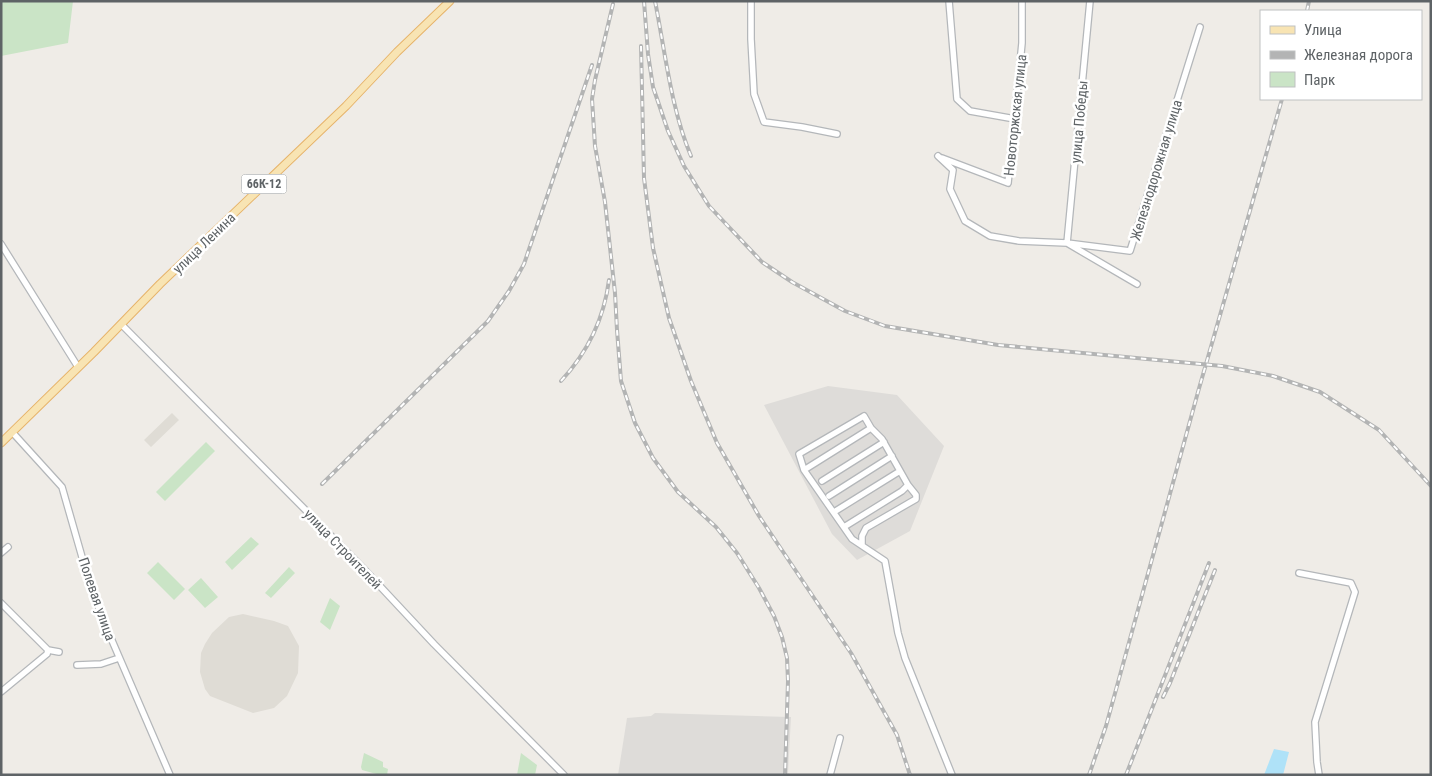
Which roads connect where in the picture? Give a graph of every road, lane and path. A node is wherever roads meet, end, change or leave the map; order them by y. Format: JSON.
{"nodes":[{"id":1,"x":450,"y":1,"type":"edge"},
{"id":2,"x":751,"y":1,"type":"edge"},
{"id":3,"x":949,"y":1,"type":"edge"},
{"id":4,"x":1022,"y":1,"type":"edge"},
{"id":5,"x":1090,"y":1,"type":"edge"},
{"id":6,"x":1200,"y":27,"type":"dead end"},
{"id":7,"x":1015,"y":119,"type":"junction"},
{"id":8,"x":837,"y":134,"type":"dead end"},
{"id":9,"x":1067,"y":243,"type":"junction"},
{"id":10,"x":1,"y":244,"type":"edge"},
{"id":11,"x":1137,"y":284,"type":"dead end"},
{"id":12,"x":121,"y":324,"type":"junction"},
{"id":13,"x":78,"y":367,"type":"junction"},
{"id":14,"x":871,"y":428,"type":"junction"},
{"id":15,"x":12,"y":433,"type":"junction"},
{"id":16,"x":1,"y":442,"type":"edge"},
{"id":17,"x":884,"y":442,"type":"junction"},
{"id":18,"x":892,"y":456,"type":"junction"},
{"id":19,"x":804,"y":470,"type":"junction"},
{"id":20,"x":900,"y":471,"type":"junction"},
{"id":21,"x":822,"y":480,"type":"dead end"},
{"id":22,"x":908,"y":486,"type":"junction"},
{"id":23,"x":829,"y":496,"type":"dead end"},
{"id":24,"x":834,"y":512,"type":"junction"},
{"id":25,"x":844,"y":527,"type":"junction"},
{"id":26,"x":862,"y":545,"type":"junction"},
{"id":27,"x":8,"y":547,"type":"dead end"},
{"id":28,"x":1,"y":553,"type":"edge"},
{"id":29,"x":1299,"y":573,"type":"dead end"},
{"id":30,"x":1,"y":603,"type":"edge"},
{"id":31,"x":48,"y":650,"type":"junction"},
{"id":32,"x":59,"y":652,"type":"dead end"},
{"id":33,"x":119,"y":658,"type":"junction"},
{"id":34,"x":77,"y":665,"type":"dead end"},
{"id":35,"x":1,"y":692,"type":"edge"},
{"id":36,"x":840,"y":738,"type":"dead end"},
{"id":37,"x":170,"y":775,"type":"edge"},
{"id":38,"x":564,"y":775,"type":"edge"},
{"id":39,"x":830,"y":775,"type":"edge"},
{"id":40,"x":952,"y":775,"type":"edge"},
{"id":41,"x":1319,"y":775,"type":"edge"}],
"edges":[{"from":1,"to":12,"type":"main road","name":"улица Ленина","number":"66К-12"},
{"from":2,"to":8,"type":"street"},
{"from":3,"to":7,"type":"street"},
{"from":4,"to":7,"type":"street","name":"Новоторжская улица"},
{"from":5,"to":9,"type":"street","name":"улица Победы"},
{"from":6,"to":9,"type":"street","name":"Железнодорожная улица"},
{"from":7,"to":9,"type":"street","name":"Новоторжская улица"},
{"from":9,"to":11,"type":"street"},
{"from":10,"to":13,"type":"street"},
{"from":12,"to":13,"type":"main road","name":"улица Ленина","number":"66К-12"},
{"from":12,"to":38,"type":"street","name":"улица Строителей"},
{"from":13,"to":15,"type":"main road","name":"улица Ленина","number":"66К-12"},
{"from":14,"to":17,"type":"street"},
{"from":14,"to":19,"type":"street"},
{"from":14,"to":19,"type":"street"},
{"from":15,"to":16,"type":"main road","name":"улица Ленина","number":"66К-12"},
{"from":15,"to":33,"type":"street","name":"Полевая улица"},
{"from":17,"to":18,"type":"street"},
{"from":17,"to":21,"type":"street"},
{"from":18,"to":20,"type":"street"},
{"from":18,"to":23,"type":"street"},
{"from":19,"to":24,"type":"street"},
{"from":20,"to":22,"type":"street"},
{"from":20,"to":24,"type":"street"},
{"from":22,"to":25,"type":"street"},
{"from":22,"to":26,"type":"street"},
{"from":24,"to":25,"type":"street"},
{"from":25,"to":26,"type":"street"},
{"from":26,"to":40,"type":"street"},
{"from":27,"to":28,"type":"street"},
{"from":29,"to":41,"type":"street"},
{"from":30,"to":31,"type":"street"},
{"from":31,"to":32,"type":"street"},
{"from":31,"to":35,"type":"street"},
{"from":33,"to":34,"type":"street"},
{"from":33,"to":37,"type":"street","name":"Полевая улица"},
{"from":36,"to":39,"type":"street"}]}
